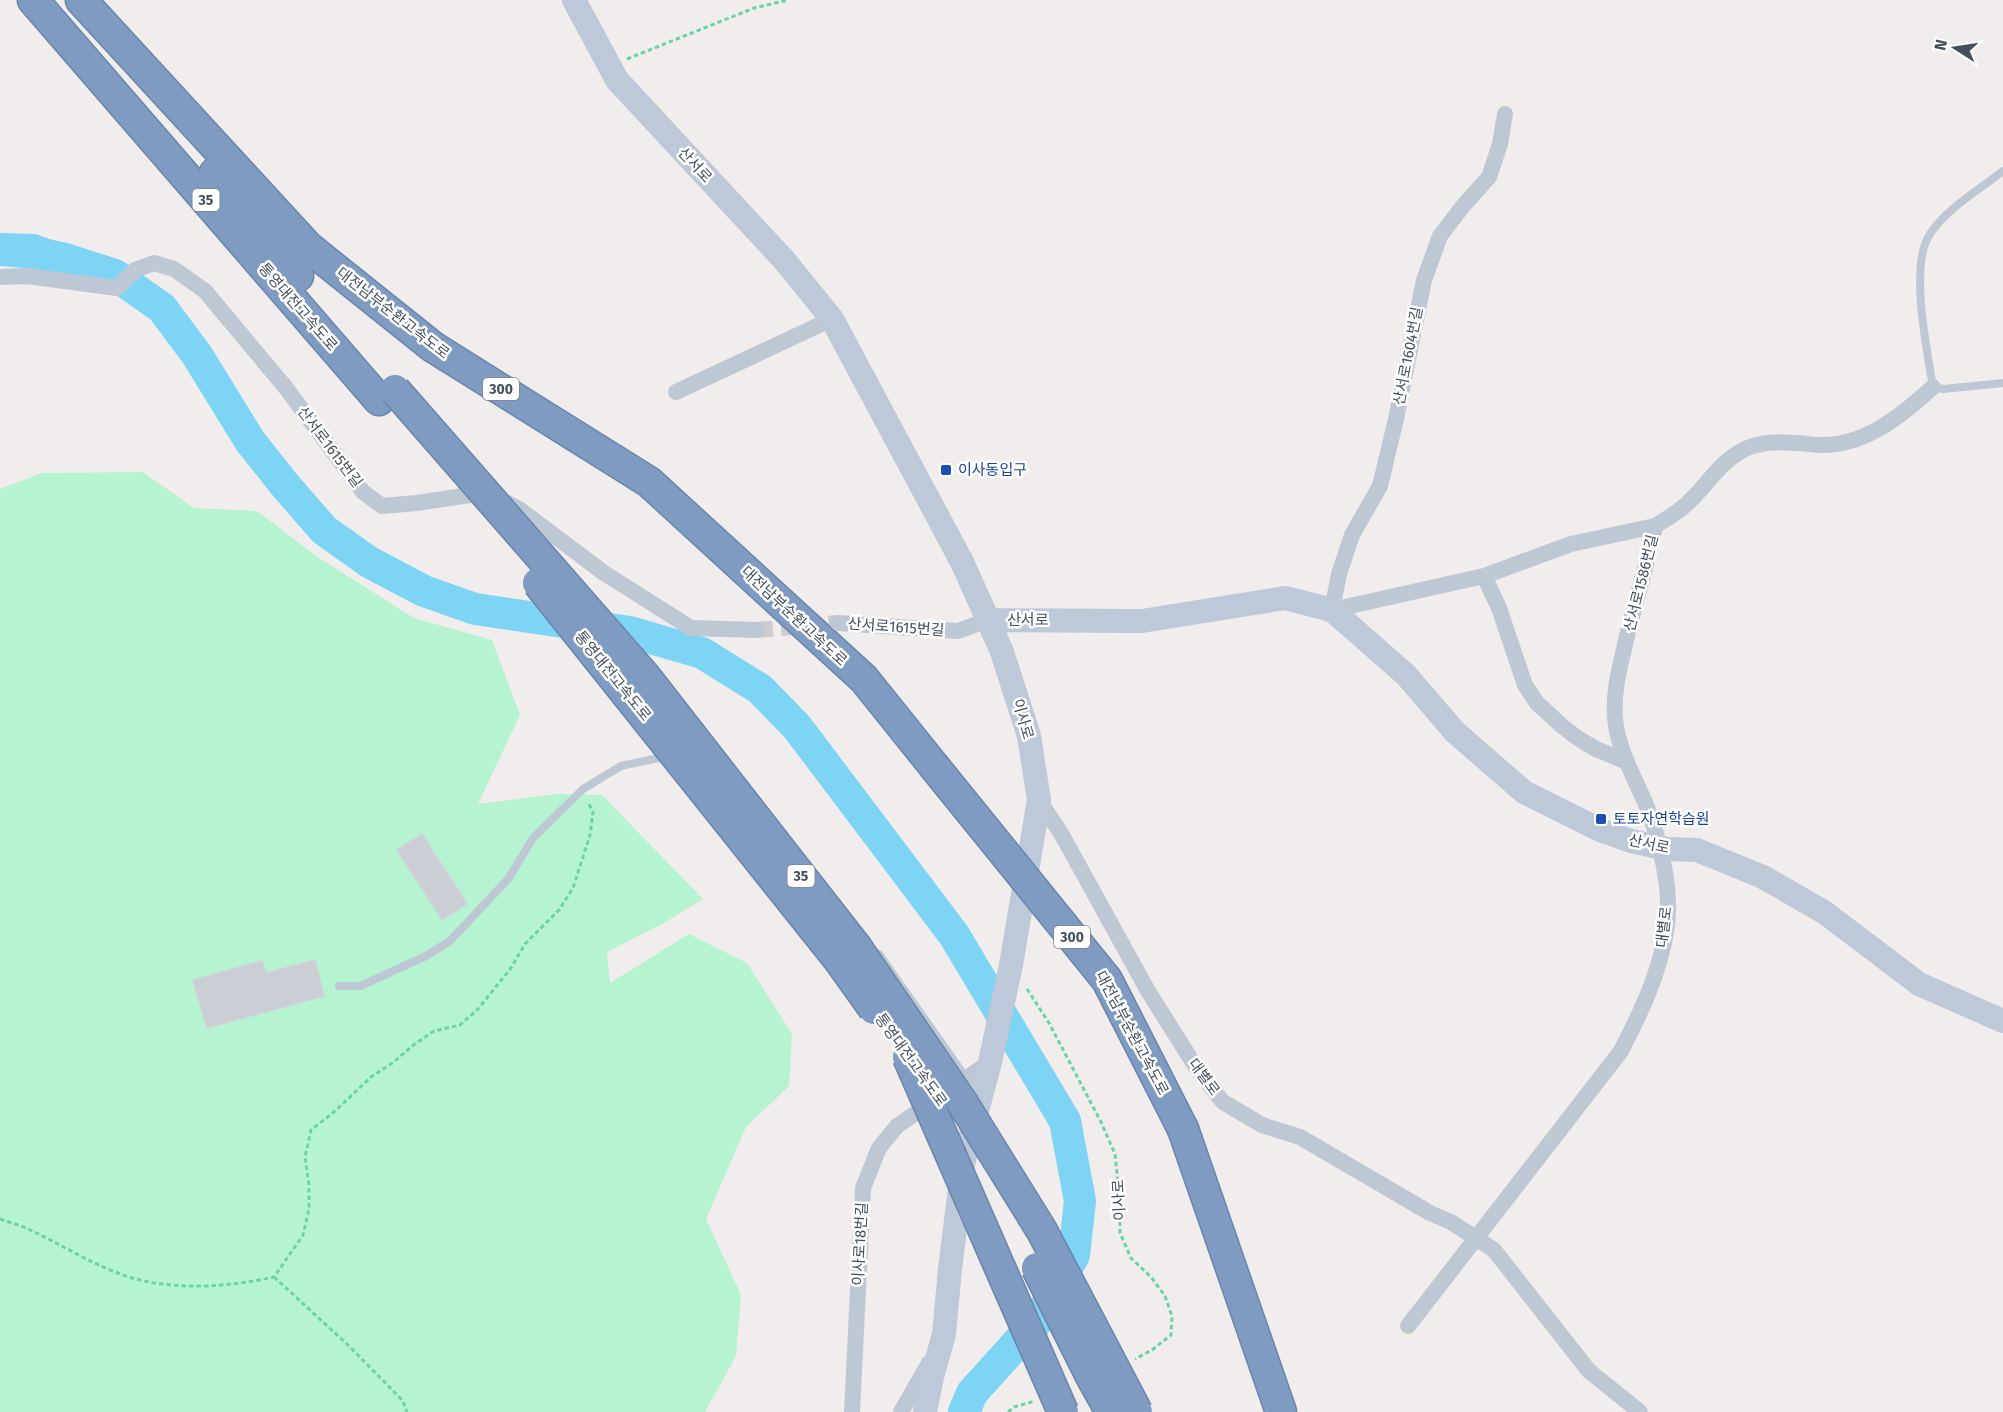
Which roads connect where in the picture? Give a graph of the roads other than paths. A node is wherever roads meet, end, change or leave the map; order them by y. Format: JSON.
{"nodes":[{"id":1,"x":33,"y":0,"type":"edge"},
{"id":2,"x":79,"y":0,"type":"edge"},
{"id":3,"x":574,"y":0,"type":"edge"},
{"id":4,"x":1505,"y":114,"type":"dead end"},
{"id":5,"x":2003,"y":171,"type":"edge"},
{"id":6,"x":0,"y":277,"type":"edge"},
{"id":7,"x":832,"y":319,"type":"junction"},
{"id":8,"x":2003,"y":383,"type":"edge"},
{"id":9,"x":1933,"y":387,"type":"junction"},
{"id":10,"x":676,"y":392,"type":"dead end"},
{"id":11,"x":387,"y":395,"type":"junction"},
{"id":12,"x":1655,"y":526,"type":"junction"},
{"id":13,"x":1484,"y":576,"type":"junction"},
{"id":14,"x":1332,"y":610,"type":"junction"},
{"id":15,"x":988,"y":620,"type":"junction"},
{"id":16,"x":838,"y":623,"type":"tunnel mouth"},
{"id":17,"x":757,"y":630,"type":"tunnel mouth"},
{"id":18,"x":1626,"y":761,"type":"junction"},
{"id":19,"x":725,"y":763,"type":"dead end"},
{"id":20,"x":1040,"y":800,"type":"junction"},
{"id":21,"x":1660,"y":848,"type":"junction"},
{"id":22,"x":875,"y":949,"type":"dead end"},
{"id":23,"x":339,"y":987,"type":"dead end"},
{"id":24,"x":2003,"y":1021,"type":"edge"},
{"id":25,"x":908,"y":1057,"type":"junction"},
{"id":26,"x":991,"y":1058,"type":"junction"},
{"id":27,"x":967,"y":1079,"type":"junction"},
{"id":28,"x":1478,"y":1238,"type":"junction"},
{"id":29,"x":1408,"y":1326,"type":"dead end"},
{"id":30,"x":944,"y":1334,"type":"junction"},
{"id":31,"x":1055,"y":1408,"type":"edge"},
{"id":32,"x":852,"y":1412,"type":"edge"},
{"id":33,"x":902,"y":1412,"type":"edge"},
{"id":34,"x":925,"y":1412,"type":"edge"},
{"id":35,"x":1111,"y":1412,"type":"edge"},
{"id":36,"x":1137,"y":1412,"type":"edge"},
{"id":37,"x":1281,"y":1412,"type":"edge"},
{"id":38,"x":1640,"y":1412,"type":"edge"}],
"edges":[{"from":1,"to":11,"type":"highway","name":"통영대전고속도로","number":"35"},
{"from":2,"to":11,"type":"highway","name":"통영대전고속도로","number":"35"},
{"from":2,"to":37,"type":"highway","name":"대전남부순환고속도로","number":"300","bridge":true},
{"from":3,"to":7,"type":"street","name":"산서로"},
{"from":4,"to":14,"type":"street","name":"산서로1604번길"},
{"from":5,"to":9,"type":"lane"},
{"from":6,"to":17,"type":"street","name":"산서로1615번길"},
{"from":7,"to":10,"type":"street"},
{"from":7,"to":15,"type":"street","name":"산서로"},
{"from":8,"to":9,"type":"lane"},
{"from":9,"to":12,"type":"street","name":"산서로1586번길"},
{"from":11,"to":25,"type":"highway","name":"통영대전고속도로","number":"35","bridge":true},
{"from":11,"to":36,"type":"highway","name":"통영대전고속도로","number":"35","bridge":true},
{"from":12,"to":13,"type":"street","name":"산서로"},
{"from":12,"to":18,"type":"street","name":"산서로1586번길"},
{"from":13,"to":14,"type":"street","name":"산서로"},
{"from":13,"to":18,"type":"street"},
{"from":14,"to":15,"type":"street","name":"산서로"},
{"from":14,"to":21,"type":"street","name":"산서로"},
{"from":15,"to":16,"type":"street","name":"산서로1615번길"},
{"from":15,"to":20,"type":"street","name":"이사로"},
{"from":18,"to":21,"type":"street","name":"산서로1586번길"},
{"from":19,"to":23,"type":"lane"},
{"from":20,"to":26,"type":"street","name":"이사로"},
{"from":20,"to":28,"type":"street","name":"대별로"},
{"from":21,"to":24,"type":"street","name":"산서로"},
{"from":21,"to":28,"type":"street","name":"대별로"},
{"from":22,"to":27,"type":"lane"},
{"from":25,"to":31,"type":"highway","bridge":true},
{"from":25,"to":35,"type":"highway","name":"통영대전고속도로","number":"35","bridge":true},
{"from":26,"to":27,"type":"street","name":"이사로18번길"},
{"from":26,"to":30,"type":"street"},
{"from":27,"to":32,"type":"street","name":"이사로18번길"},
{"from":28,"to":29,"type":"street"},
{"from":28,"to":38,"type":"street","name":"대별로"},
{"from":30,"to":33,"type":"street"},
{"from":30,"to":34,"type":"street"}]}
